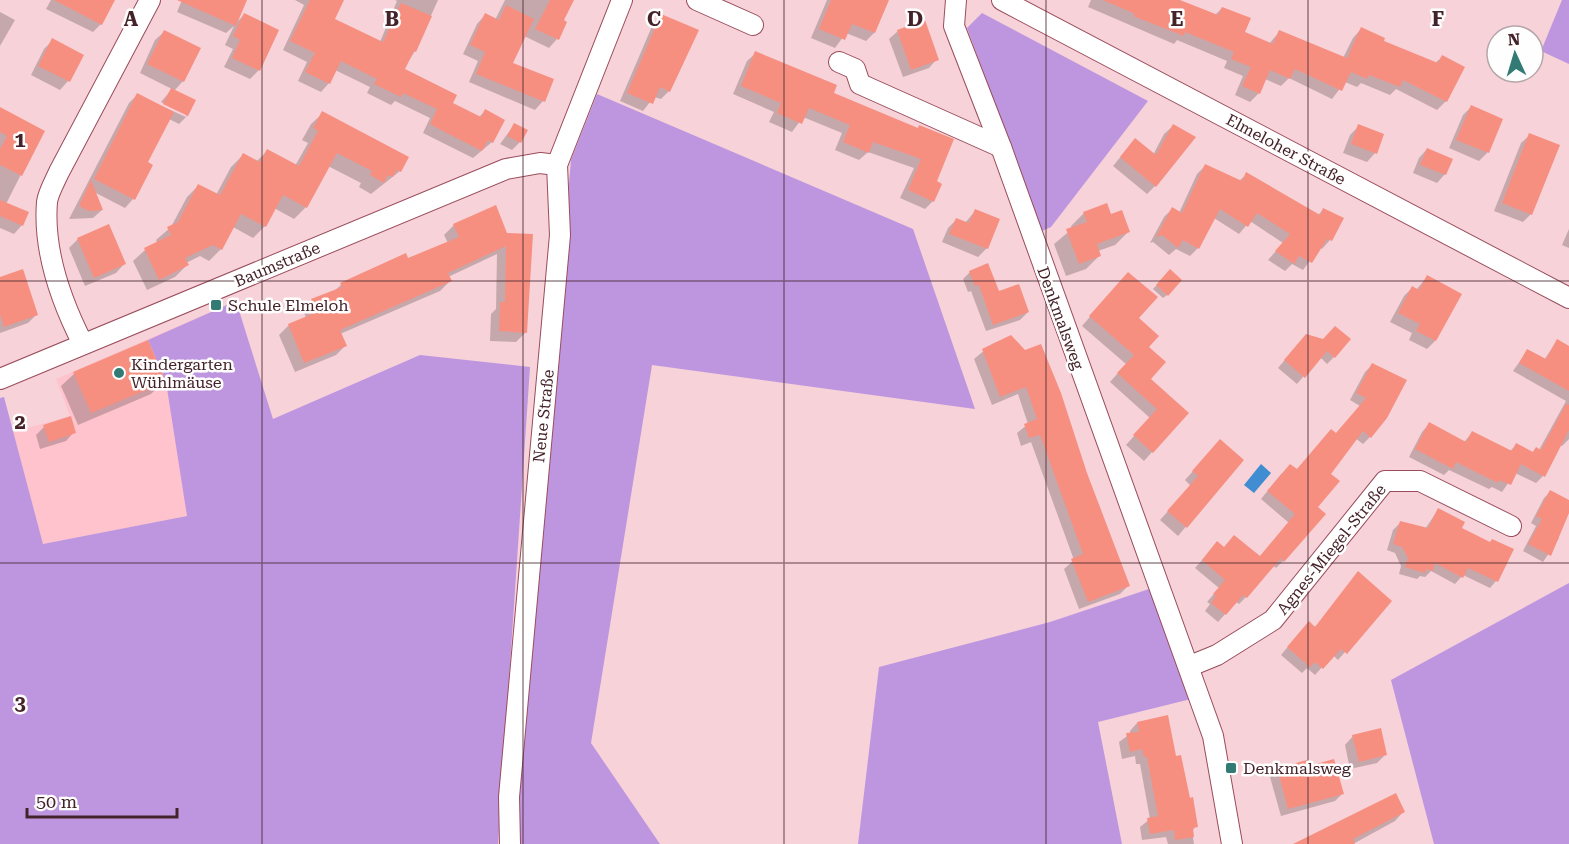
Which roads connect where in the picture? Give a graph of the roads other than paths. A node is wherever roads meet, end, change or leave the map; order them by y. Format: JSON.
{"nodes":[{"id":1,"x":150,"y":0,"type":"edge"},
{"id":2,"x":622,"y":0,"type":"edge"},
{"id":3,"x":697,"y":0,"type":"edge"},
{"id":4,"x":956,"y":0,"type":"edge"},
{"id":5,"x":1002,"y":0,"type":"edge"},
{"id":6,"x":753,"y":24,"type":"dead end"},
{"id":7,"x":839,"y":62,"type":"dead end"},
{"id":8,"x":1001,"y":147,"type":"junction"},
{"id":9,"x":557,"y":165,"type":"junction"},
{"id":10,"x":1569,"y":298,"type":"edge"},
{"id":11,"x":83,"y":344,"type":"junction"},
{"id":12,"x":0,"y":379,"type":"edge"},
{"id":13,"x":1510,"y":526,"type":"dead end"},
{"id":14,"x":1190,"y":666,"type":"junction"},
{"id":15,"x":510,"y":844,"type":"edge"},
{"id":16,"x":1232,"y":844,"type":"edge"}],
"edges":[{"from":1,"to":11,"type":"street"},
{"from":2,"to":9,"type":"street","name":"Neue Straße"},
{"from":3,"to":6,"type":"street"},
{"from":4,"to":8,"type":"street","name":"Denkmalsweg"},
{"from":5,"to":10,"type":"street","name":"Elmeloher Straße"},
{"from":7,"to":8,"type":"street"},
{"from":8,"to":14,"type":"street","name":"Denkmalsweg"},
{"from":9,"to":11,"type":"street","name":"Baumstraße"},
{"from":9,"to":15,"type":"street","name":"Neue Straße"},
{"from":11,"to":12,"type":"street","name":"Baumstraße"},
{"from":13,"to":14,"type":"street","name":"Agnes-Miegel-Straße"},
{"from":14,"to":16,"type":"street","name":"Denkmalsweg"}]}
